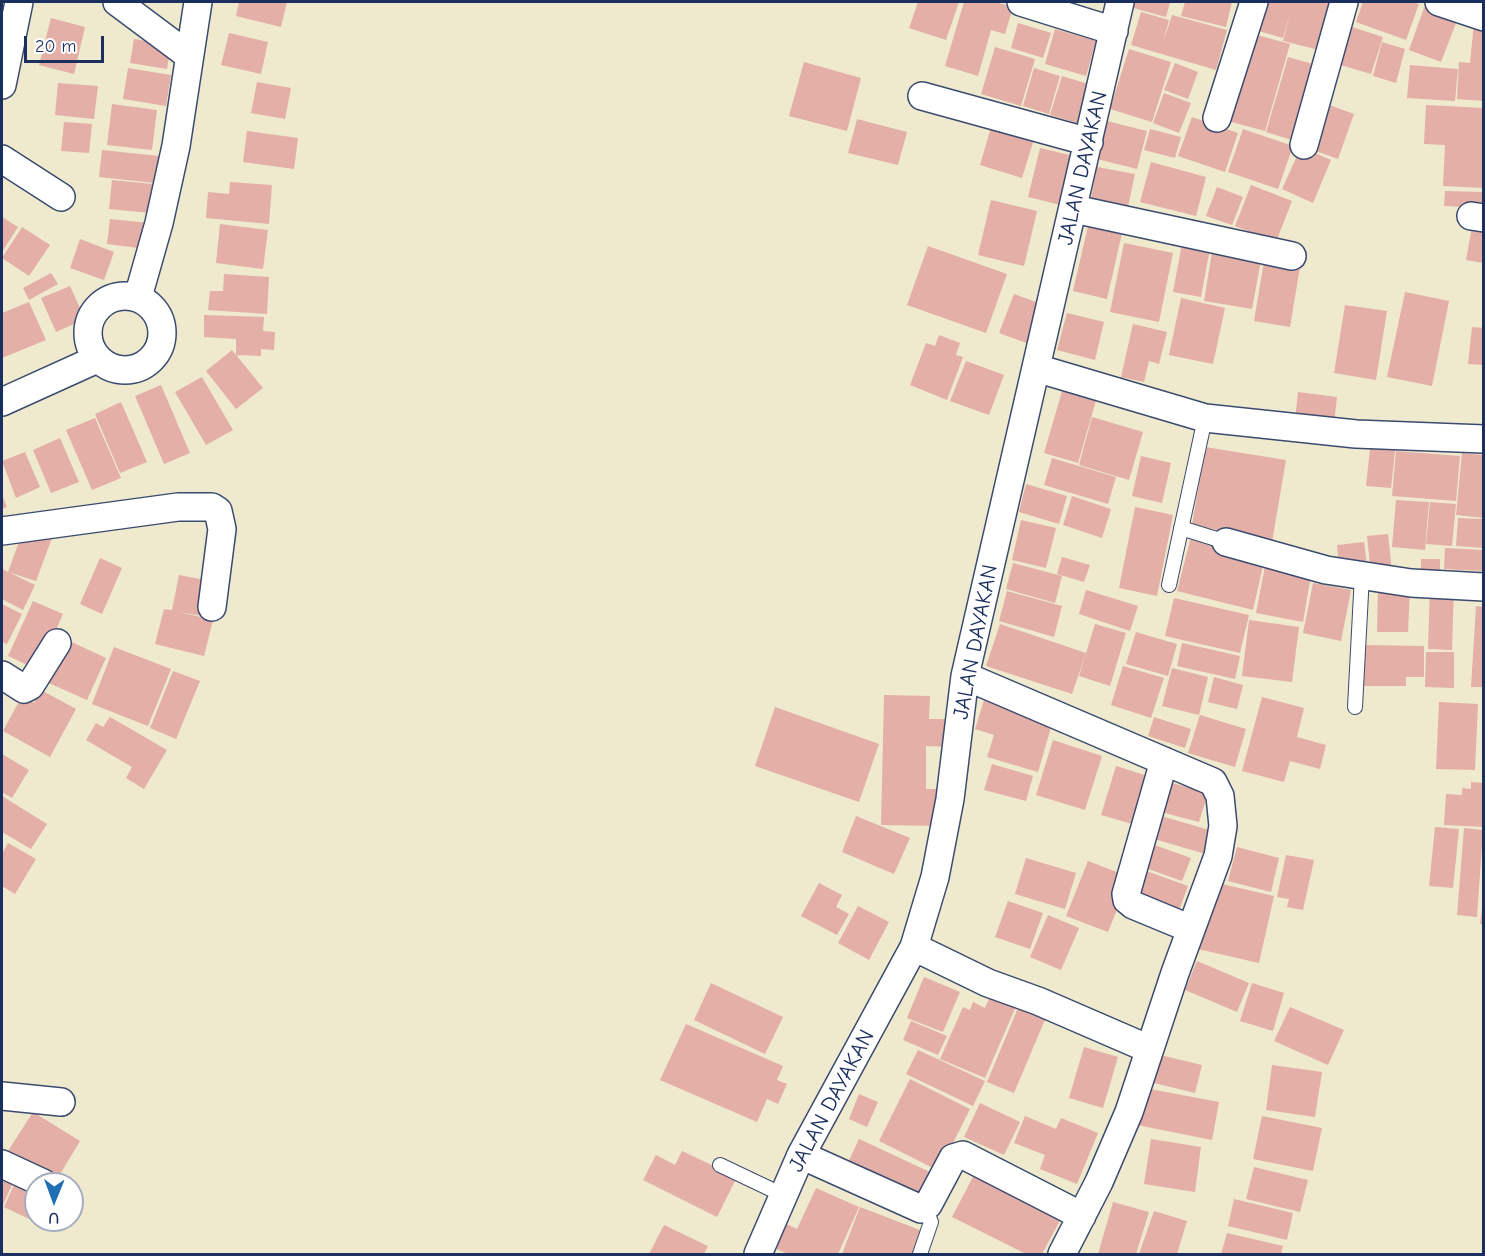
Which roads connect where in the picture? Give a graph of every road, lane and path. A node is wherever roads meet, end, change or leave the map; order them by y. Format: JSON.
{"nodes":[{"id":1,"x":19,"y":2,"type":"edge"},
{"id":2,"x":118,"y":2,"type":"edge"},
{"id":3,"x":198,"y":2,"type":"edge"},
{"id":4,"x":1021,"y":2,"type":"edge"},
{"id":5,"x":1120,"y":2,"type":"edge"},
{"id":6,"x":1254,"y":2,"type":"edge"},
{"id":7,"x":1344,"y":2,"type":"edge"},
{"id":8,"x":1439,"y":2,"type":"edge"},
{"id":9,"x":1484,"y":17,"type":"edge"},
{"id":10,"x":1114,"y":31,"type":"junction"},
{"id":11,"x":188,"y":55,"type":"junction"},
{"id":12,"x":2,"y":85,"type":"edge"},
{"id":13,"x":922,"y":96,"type":"dead end"},
{"id":14,"x":1217,"y":118,"type":"dead end"},
{"id":15,"x":1089,"y":142,"type":"junction"},
{"id":16,"x":1304,"y":145,"type":"dead end"},
{"id":17,"x":2,"y":159,"type":"edge"},
{"id":18,"x":61,"y":197,"type":"dead end"},
{"id":19,"x":1074,"y":209,"type":"junction"},
{"id":20,"x":1292,"y":256,"type":"dead end"},
{"id":21,"x":138,"y":297,"type":"junction"},
{"id":22,"x":97,"y":359,"type":"junction"},
{"id":23,"x":1036,"y":368,"type":"junction"},
{"id":24,"x":2,"y":402,"type":"edge"},
{"id":25,"x":1205,"y":418,"type":"junction"},
{"id":26,"x":1484,"y":439,"type":"edge"},
{"id":27,"x":1181,"y":528,"type":"junction"},
{"id":28,"x":2,"y":531,"type":"edge"},
{"id":29,"x":1227,"y":542,"type":"joint"},
{"id":30,"x":1362,"y":576,"type":"junction"},
{"id":31,"x":1169,"y":585,"type":"dead end"},
{"id":32,"x":1484,"y":587,"type":"edge"},
{"id":33,"x":212,"y":607,"type":"dead end"},
{"id":34,"x":57,"y":643,"type":"dead end"},
{"id":35,"x":2,"y":675,"type":"edge"},
{"id":36,"x":965,"y":676,"type":"junction"},
{"id":37,"x":1355,"y":707,"type":"dead end"},
{"id":38,"x":1164,"y":761,"type":"junction"},
{"id":39,"x":1191,"y":929,"type":"junction"},
{"id":40,"x":914,"y":946,"type":"junction"},
{"id":41,"x":1149,"y":1049,"type":"junction"},
{"id":42,"x":2,"y":1096,"type":"edge"},
{"id":43,"x":61,"y":1102,"type":"dead end"},
{"id":44,"x":801,"y":1155,"type":"junction"},
{"id":45,"x":2,"y":1164,"type":"edge"},
{"id":46,"x":720,"y":1165,"type":"dead end"},
{"id":47,"x":24,"y":1174,"type":"edge"},
{"id":48,"x":783,"y":1195,"type":"junction"},
{"id":49,"x":925,"y":1208,"type":"junction"},
{"id":50,"x":1082,"y":1216,"type":"junction"},
{"id":51,"x":758,"y":1254,"type":"edge"},
{"id":52,"x":920,"y":1254,"type":"edge"},
{"id":53,"x":1062,"y":1254,"type":"edge"}],
"edges":[{"from":1,"to":12,"type":"street"},
{"from":2,"to":11,"type":"street"},
{"from":3,"to":11,"type":"street"},
{"from":4,"to":10,"type":"street"},
{"from":5,"to":10,"type":"street","name":"JALAN DAYAKAN"},
{"from":6,"to":14,"type":"street"},
{"from":7,"to":16,"type":"street"},
{"from":8,"to":9,"type":"street"},
{"from":10,"to":15,"type":"street","name":"JALAN DAYAKAN"},
{"from":11,"to":21,"type":"street"},
{"from":13,"to":15,"type":"street"},
{"from":15,"to":19,"type":"street","name":"JALAN DAYAKAN"},
{"from":17,"to":18,"type":"street"},
{"from":19,"to":20,"type":"street"},
{"from":19,"to":23,"type":"street","name":"JALAN DAYAKAN"},
{"from":21,"to":22,"type":"street"},
{"from":21,"to":22,"type":"street"},
{"from":22,"to":24,"type":"street"},
{"from":23,"to":25,"type":"street"},
{"from":23,"to":36,"type":"street","name":"JALAN DAYAKAN"},
{"from":25,"to":26,"type":"street"},
{"from":25,"to":27,"type":"lane"},
{"from":27,"to":29,"type":"lane"},
{"from":27,"to":31,"type":"lane"},
{"from":28,"to":33,"type":"street"},
{"from":29,"to":30,"type":"street"},
{"from":30,"to":32,"type":"street"},
{"from":30,"to":37,"type":"lane"},
{"from":34,"to":35,"type":"street"},
{"from":36,"to":38,"type":"street"},
{"from":36,"to":40,"type":"street","name":"JALAN DAYAKAN"},
{"from":38,"to":39,"type":"street"},
{"from":38,"to":39,"type":"street"},
{"from":39,"to":41,"type":"street"},
{"from":40,"to":41,"type":"street"},
{"from":40,"to":44,"type":"street","name":"JALAN DAYAKAN"},
{"from":41,"to":50,"type":"street"},
{"from":42,"to":43,"type":"street"},
{"from":44,"to":48,"type":"street","name":"JALAN DAYAKAN"},
{"from":44,"to":49,"type":"street"},
{"from":45,"to":47,"type":"street"},
{"from":46,"to":48,"type":"lane"},
{"from":48,"to":51,"type":"street","name":"JALAN DAYAKAN"},
{"from":49,"to":50,"type":"street"},
{"from":49,"to":52,"type":"lane"},
{"from":50,"to":53,"type":"street"}]}
